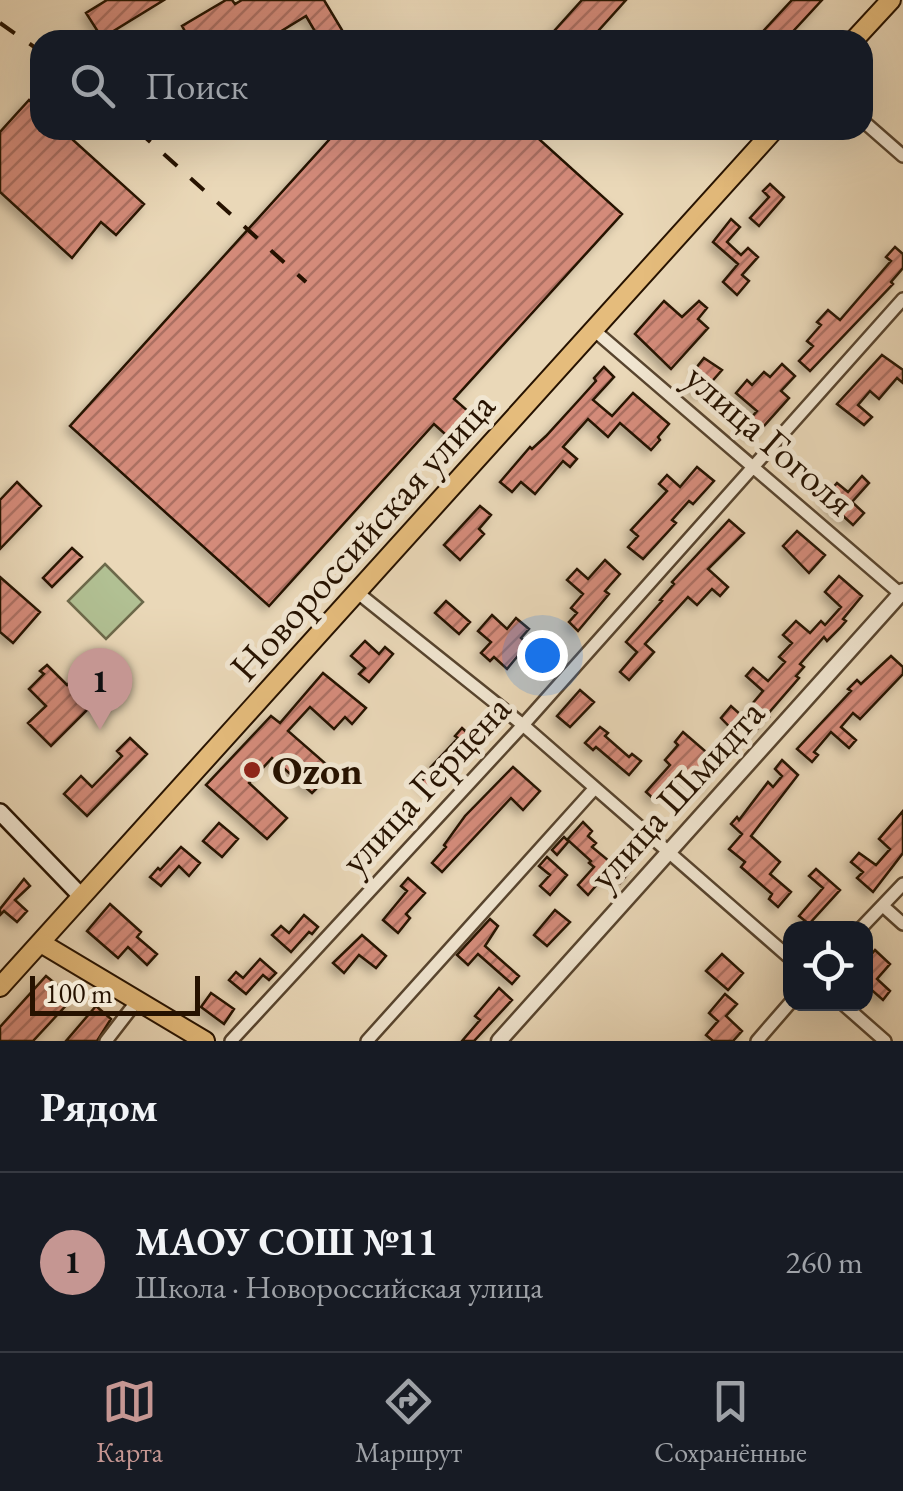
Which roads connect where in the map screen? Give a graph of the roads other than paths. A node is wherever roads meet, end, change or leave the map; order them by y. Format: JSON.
{"nodes":[{"id":1,"x":891,"y":0,"type":"edge"},
{"id":2,"x":863,"y":30,"type":"edge"},
{"id":3,"x":873,"y":129,"type":"edge"},
{"id":4,"x":765,"y":140,"type":"edge"},
{"id":5,"x":903,"y":156,"type":"edge"},
{"id":6,"x":903,"y":299,"type":"edge"},
{"id":7,"x":595,"y":332,"type":"junction"},
{"id":8,"x":753,"y":468,"type":"junction"},
{"id":9,"x":358,"y":593,"type":"junction"},
{"id":10,"x":902,"y":593,"type":"edge"},
{"id":11,"x":523,"y":725,"type":"junction"},
{"id":12,"x":594,"y":789,"type":"junction"},
{"id":13,"x":0,"y":812,"type":"edge"},
{"id":14,"x":668,"y":852,"type":"junction"},
{"id":15,"x":903,"y":884,"type":"edge"},
{"id":16,"x":82,"y":896,"type":"junction"},
{"id":17,"x":883,"y":906,"type":"junction"},
{"id":18,"x":868,"y":921,"type":"edge"},
{"id":19,"x":903,"y":924,"type":"edge"},
{"id":20,"x":41,"y":943,"type":"junction"},
{"id":21,"x":783,"y":952,"type":"edge"},
{"id":22,"x":0,"y":987,"type":"edge"},
{"id":23,"x":138,"y":1000,"type":"junction"},
{"id":24,"x":783,"y":1011,"type":"edge"},
{"id":25,"x":851,"y":1011,"type":"edge"},
{"id":26,"x":106,"y":1041,"type":"edge"},
{"id":27,"x":204,"y":1041,"type":"edge"},
{"id":28,"x":231,"y":1041,"type":"edge"},
{"id":29,"x":367,"y":1041,"type":"edge"},
{"id":30,"x":498,"y":1041,"type":"edge"},
{"id":31,"x":757,"y":1041,"type":"edge"},
{"id":32,"x":885,"y":1041,"type":"edge"}],
"edges":[{"from":1,"to":2,"type":"main road"},
{"from":3,"to":5,"type":"street"},
{"from":4,"to":7,"type":"main road","name":"Новороссийская улица"},
{"from":6,"to":8,"type":"street","name":"улица Герцена"},
{"from":7,"to":8,"type":"street","name":"улица Гоголя"},
{"from":7,"to":9,"type":"main road","name":"Новороссийская улица"},
{"from":8,"to":10,"type":"street","name":"улица Гоголя"},
{"from":8,"to":11,"type":"street","name":"улица Герцена"},
{"from":9,"to":11,"type":"street"},
{"from":9,"to":16,"type":"main road","name":"Новороссийская улица"},
{"from":10,"to":14,"type":"street","name":"улица Шмидта"},
{"from":11,"to":12,"type":"street"},
{"from":11,"to":28,"type":"street","name":"улица Герцена"},
{"from":12,"to":14,"type":"street"},
{"from":12,"to":29,"type":"street"},
{"from":13,"to":16,"type":"main road"},
{"from":14,"to":21,"type":"street"},
{"from":14,"to":30,"type":"street","name":"улица Шмидта"},
{"from":15,"to":17,"type":"street"},
{"from":16,"to":20,"type":"main road","name":"Новороссийская улица"},
{"from":17,"to":18,"type":"street"},
{"from":17,"to":19,"type":"street"},
{"from":20,"to":22,"type":"main road","name":"Новороссийская улица"},
{"from":20,"to":23,"type":"main road"},
{"from":23,"to":26,"type":"street"},
{"from":23,"to":27,"type":"main road"},
{"from":24,"to":31,"type":"street"},
{"from":25,"to":32,"type":"street"}]}
